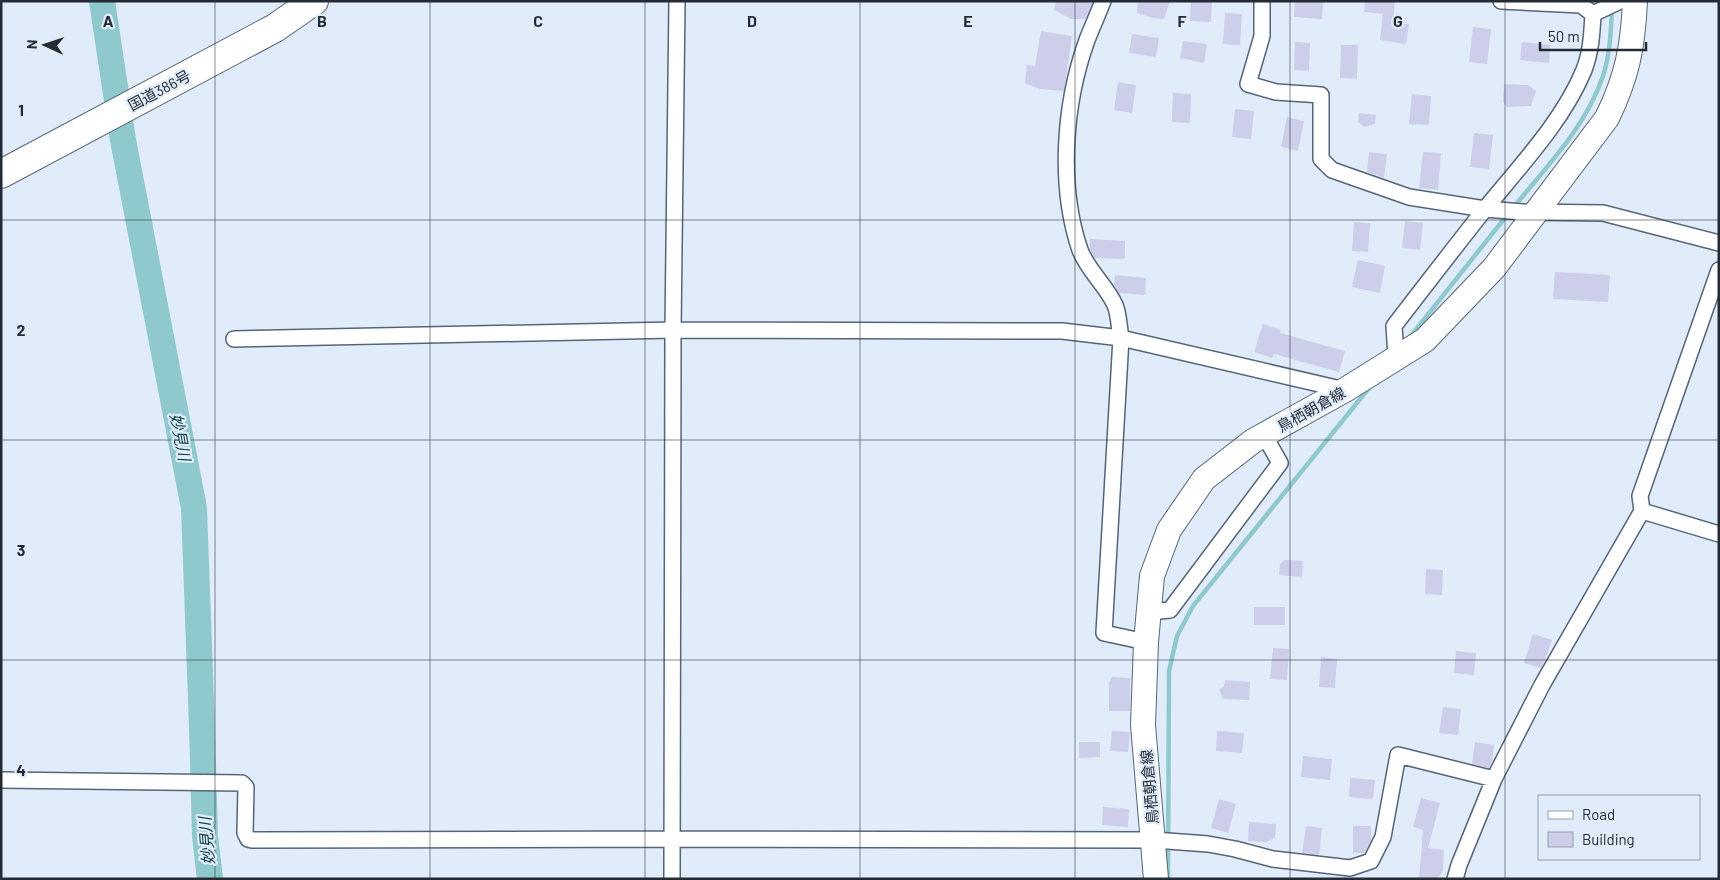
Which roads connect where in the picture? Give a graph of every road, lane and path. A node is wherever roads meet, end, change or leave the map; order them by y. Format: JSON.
{"nodes":[{"id":1,"x":314,"y":1,"type":"edge"},
{"id":2,"x":677,"y":1,"type":"edge"},
{"id":3,"x":1103,"y":1,"type":"edge"},
{"id":4,"x":1262,"y":1,"type":"edge"},
{"id":5,"x":1501,"y":1,"type":"edge"},
{"id":6,"x":1620,"y":1,"type":"edge"},
{"id":7,"x":1636,"y":1,"type":"edge"},
{"id":8,"x":1593,"y":14,"type":"junction"},
{"id":9,"x":1,"y":174,"type":"edge"},
{"id":10,"x":1492,"y":209,"type":"junction"},
{"id":11,"x":1530,"y":213,"type":"junction"},
{"id":12,"x":1719,"y":244,"type":"edge"},
{"id":13,"x":1719,"y":270,"type":"edge"},
{"id":14,"x":674,"y":330,"type":"junction"},
{"id":15,"x":1121,"y":338,"type":"junction"},
{"id":16,"x":234,"y":339,"type":"dead end"},
{"id":17,"x":1396,"y":357,"type":"junction"},
{"id":18,"x":1346,"y":390,"type":"junction"},
{"id":19,"x":1264,"y":435,"type":"junction"},
{"id":20,"x":1642,"y":511,"type":"junction"},
{"id":21,"x":1719,"y":534,"type":"edge"},
{"id":22,"x":1149,"y":612,"type":"junction"},
{"id":23,"x":1146,"y":642,"type":"junction"},
{"id":24,"x":1494,"y":779,"type":"junction"},
{"id":25,"x":1,"y":780,"type":"edge"},
{"id":26,"x":672,"y":839,"type":"junction"},
{"id":27,"x":1154,"y":840,"type":"junction"},
{"id":28,"x":672,"y":879,"type":"edge"},
{"id":29,"x":1156,"y":879,"type":"edge"},
{"id":30,"x":1455,"y":879,"type":"edge"}],
"edges":[{"from":1,"to":9,"type":"highway","name":"国道386号"},
{"from":2,"to":14,"type":"street"},
{"from":3,"to":15,"type":"street"},
{"from":4,"to":10,"type":"street"},
{"from":5,"to":8,"type":"street"},
{"from":6,"to":8,"type":"street"},
{"from":7,"to":11,"type":"main road","name":"鳥栖朝倉線"},
{"from":8,"to":10,"type":"street"},
{"from":10,"to":11,"type":"street"},
{"from":10,"to":17,"type":"street"},
{"from":11,"to":12,"type":"street"},
{"from":11,"to":17,"type":"main road","name":"鳥栖朝倉線"},
{"from":13,"to":20,"type":"street"},
{"from":14,"to":15,"type":"street"},
{"from":14,"to":16,"type":"street"},
{"from":14,"to":26,"type":"street"},
{"from":15,"to":18,"type":"street"},
{"from":15,"to":23,"type":"street"},
{"from":17,"to":18,"type":"main road","name":"鳥栖朝倉線"},
{"from":18,"to":19,"type":"main road","name":"鳥栖朝倉線"},
{"from":19,"to":22,"type":"main road","name":"鳥栖朝倉線"},
{"from":19,"to":22,"type":"street"},
{"from":20,"to":21,"type":"street"},
{"from":20,"to":24,"type":"street"},
{"from":22,"to":23,"type":"main road","name":"鳥栖朝倉線"},
{"from":23,"to":27,"type":"main road","name":"鳥栖朝倉線"},
{"from":24,"to":27,"type":"street"},
{"from":24,"to":30,"type":"street"},
{"from":25,"to":26,"type":"street"},
{"from":26,"to":27,"type":"street"},
{"from":26,"to":28,"type":"street"},
{"from":27,"to":29,"type":"main road","name":"鳥栖朝倉線"}]}
